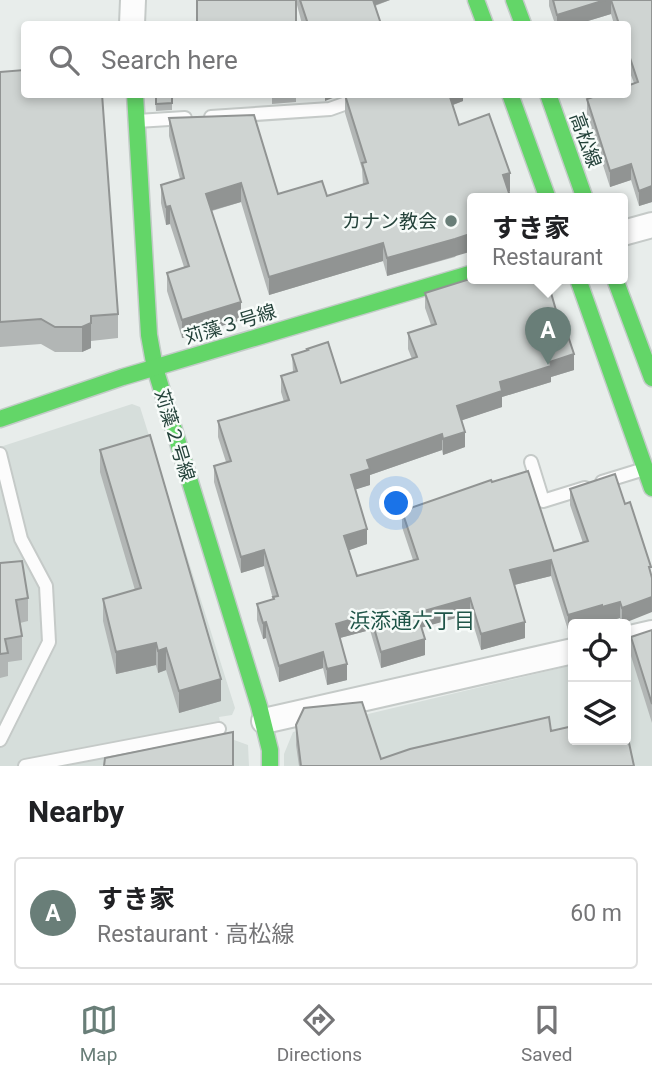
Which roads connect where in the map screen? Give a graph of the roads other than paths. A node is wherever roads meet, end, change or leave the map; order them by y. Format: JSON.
{"nodes":[{"id":1,"x":133,"y":0,"type":"edge"},
{"id":2,"x":475,"y":0,"type":"edge"},
{"id":3,"x":514,"y":0,"type":"edge"},
{"id":4,"x":132,"y":21,"type":"edge"},
{"id":5,"x":484,"y":21,"type":"edge"},
{"id":6,"x":522,"y":21,"type":"edge"},
{"id":7,"x":135,"y":98,"type":"edge"},
{"id":8,"x":362,"y":98,"type":"edge"},
{"id":9,"x":511,"y":98,"type":"edge"},
{"id":10,"x":549,"y":98,"type":"edge"},
{"id":11,"x":136,"y":121,"type":"junction"},
{"id":12,"x":546,"y":193,"type":"edge"},
{"id":13,"x":583,"y":193,"type":"edge"},
{"id":14,"x":652,"y":225,"type":"edge"},
{"id":15,"x":628,"y":232,"type":"edge"},
{"id":16,"x":467,"y":275,"type":"edge"},
{"id":17,"x":580,"y":284,"type":"edge"},
{"id":18,"x":617,"y":284,"type":"edge"},
{"id":19,"x":155,"y":368,"type":"junction"},
{"id":20,"x":652,"y":378,"type":"edge"},
{"id":21,"x":0,"y":419,"type":"edge"},
{"id":22,"x":0,"y":454,"type":"edge"},
{"id":23,"x":531,"y":462,"type":"dead end"},
{"id":24,"x":645,"y":469,"type":"junction"},
{"id":25,"x":652,"y":488,"type":"edge"},
{"id":26,"x":652,"y":633,"type":"edge"},
{"id":27,"x":631,"y":638,"type":"edge"},
{"id":28,"x":568,"y":652,"type":"edge"},
{"id":29,"x":264,"y":721,"type":"junction"},
{"id":30,"x":219,"y":729,"type":"dead end"},
{"id":31,"x":0,"y":740,"type":"edge"},
{"id":32,"x":25,"y":766,"type":"edge"},
{"id":33,"x":270,"y":766,"type":"edge"}],
"edges":[{"from":1,"to":4,"type":"street"},
{"from":2,"to":5,"type":"street"},
{"from":3,"to":6,"type":"street"},
{"from":7,"to":11,"type":"street","name":"苅藻２号線"},
{"from":8,"to":11,"type":"lane"},
{"from":9,"to":12,"type":"street"},
{"from":10,"to":13,"type":"street","name":"高松線"},
{"from":11,"to":19,"type":"street","name":"苅藻２号線"},
{"from":14,"to":15,"type":"street"},
{"from":16,"to":19,"type":"street","name":"苅藻３号線"},
{"from":17,"to":24,"type":"street"},
{"from":18,"to":20,"type":"street"},
{"from":19,"to":21,"type":"street","name":"苅藻３号線"},
{"from":19,"to":29,"type":"street","name":"苅藻２号線"},
{"from":22,"to":31,"type":"lane"},
{"from":23,"to":24,"type":"lane"},
{"from":24,"to":25,"type":"street"},
{"from":26,"to":27,"type":"street"},
{"from":28,"to":29,"type":"street"},
{"from":29,"to":33,"type":"street","name":"苅藻２号線"},
{"from":30,"to":32,"type":"lane"}]}
